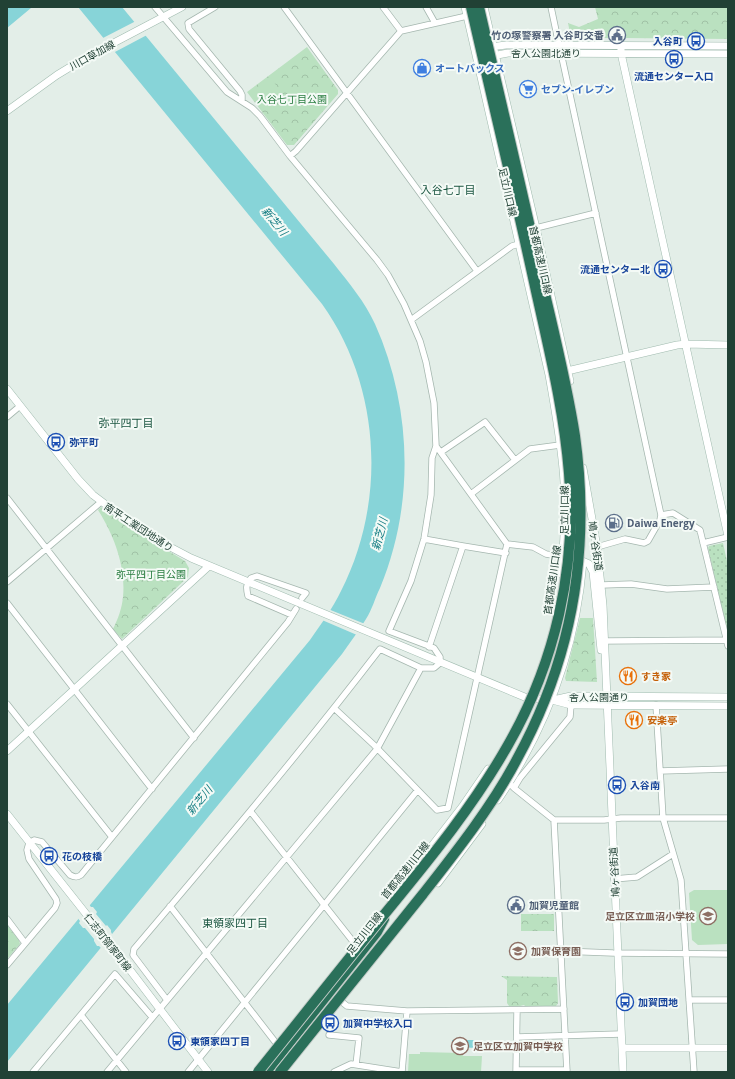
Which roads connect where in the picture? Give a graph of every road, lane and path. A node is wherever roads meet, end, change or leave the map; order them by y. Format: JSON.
{"nodes":[{"id":1,"x":155,"y":7,"type":"edge"},
{"id":2,"x":182,"y":7,"type":"edge"},
{"id":3,"x":215,"y":7,"type":"edge"},
{"id":4,"x":284,"y":7,"type":"edge"},
{"id":5,"x":383,"y":7,"type":"edge"},
{"id":6,"x":426,"y":7,"type":"edge"},
{"id":7,"x":465,"y":7,"type":"edge"},
{"id":8,"x":479,"y":7,"type":"edge"},
{"id":9,"x":484,"y":7,"type":"edge"},
{"id":10,"x":551,"y":7,"type":"edge"},
{"id":11,"x":469,"y":11,"type":"edge"},
{"id":12,"x":163,"y":17,"type":"junction"},
{"id":13,"x":434,"y":23,"type":"junction"},
{"id":14,"x":401,"y":31,"type":"junction"},
{"id":15,"x":559,"y":45,"type":"junction"},
{"id":16,"x":494,"y":46,"type":"junction"},
{"id":17,"x":621,"y":46,"type":"junction"},
{"id":18,"x":728,"y":46,"type":"edge"},
{"id":19,"x":561,"y":53,"type":"junction"},
{"id":20,"x":621,"y":53,"type":"junction"},
{"id":21,"x":728,"y":54,"type":"edge"},
{"id":22,"x":476,"y":55,"type":"junction"},
{"id":23,"x":496,"y":55,"type":"junction"},
{"id":24,"x":346,"y":92,"type":"junction"},
{"id":25,"x":242,"y":101,"type":"junction"},
{"id":26,"x":7,"y":111,"type":"edge"},
{"id":27,"x":290,"y":156,"type":"junction"},
{"id":28,"x":596,"y":213,"type":"junction"},
{"id":29,"x":536,"y":228,"type":"junction"},
{"id":30,"x":519,"y":244,"type":"junction"},
{"id":31,"x":477,"y":271,"type":"junction"},
{"id":32,"x":411,"y":320,"type":"junction"},
{"id":33,"x":686,"y":344,"type":"junction"},
{"id":34,"x":728,"y":345,"type":"edge"},
{"id":35,"x":627,"y":357,"type":"junction"},
{"id":36,"x":568,"y":371,"type":"junction"},
{"id":37,"x":549,"y":375,"type":"junction"},
{"id":38,"x":7,"y":389,"type":"edge"},
{"id":39,"x":20,"y":406,"type":"junction"},
{"id":40,"x":7,"y":417,"type":"edge"},
{"id":41,"x":560,"y":445,"type":"junction"},
{"id":42,"x":436,"y":446,"type":"junction"},
{"id":43,"x":441,"y":452,"type":"junction"},
{"id":44,"x":515,"y":460,"type":"junction"},
{"id":45,"x":583,"y":468,"type":"junction"},
{"id":46,"x":471,"y":494,"type":"junction"},
{"id":47,"x":7,"y":498,"type":"edge"},
{"id":48,"x":101,"y":502,"type":"junction"},
{"id":49,"x":661,"y":515,"type":"junction"},
{"id":50,"x":728,"y":537,"type":"edge"},
{"id":51,"x":424,"y":539,"type":"junction"},
{"id":52,"x":703,"y":543,"type":"junction"},
{"id":53,"x":507,"y":544,"type":"junction"},
{"id":54,"x":463,"y":546,"type":"junction"},
{"id":55,"x":597,"y":547,"type":"junction"},
{"id":56,"x":46,"y":549,"type":"junction"},
{"id":57,"x":506,"y":553,"type":"junction"},
{"id":58,"x":563,"y":557,"type":"junction"},
{"id":59,"x":583,"y":561,"type":"junction"},
{"id":60,"x":209,"y":566,"type":"junction"},
{"id":61,"x":7,"y":582,"type":"edge"},
{"id":62,"x":248,"y":582,"type":"junction"},
{"id":63,"x":602,"y":585,"type":"junction"},
{"id":64,"x":714,"y":587,"type":"junction"},
{"id":65,"x":302,"y":598,"type":"dead end"},
{"id":66,"x":7,"y":603,"type":"edge"},
{"id":67,"x":296,"y":609,"type":"dead end"},
{"id":68,"x":292,"y":615,"type":"junction"},
{"id":69,"x":605,"y":640,"type":"junction"},
{"id":70,"x":727,"y":640,"type":"junction"},
{"id":71,"x":122,"y":646,"type":"junction"},
{"id":72,"x":429,"y":646,"type":"junction"},
{"id":73,"x":728,"y":646,"type":"edge"},
{"id":74,"x":440,"y":662,"type":"junction"},
{"id":75,"x":421,"y":668,"type":"junction"},
{"id":76,"x":478,"y":678,"type":"junction"},
{"id":77,"x":75,"y":690,"type":"junction"},
{"id":78,"x":606,"y":696,"type":"junction"},
{"id":79,"x":728,"y":697,"type":"edge"},
{"id":80,"x":527,"y":698,"type":"junction"},
{"id":81,"x":552,"y":700,"type":"junction"},
{"id":82,"x":7,"y":704,"type":"edge"},
{"id":83,"x":571,"y":705,"type":"junction"},
{"id":84,"x":607,"y":705,"type":"junction"},
{"id":85,"x":656,"y":705,"type":"junction"},
{"id":86,"x":728,"y":706,"type":"edge"},
{"id":87,"x":334,"y":708,"type":"junction"},
{"id":88,"x":29,"y":732,"type":"junction"},
{"id":89,"x":194,"y":738,"type":"junction"},
{"id":90,"x":377,"y":749,"type":"junction"},
{"id":91,"x":7,"y":751,"type":"edge"},
{"id":92,"x":728,"y":769,"type":"edge"},
{"id":93,"x":660,"y":771,"type":"junction"},
{"id":94,"x":512,"y":786,"type":"junction"},
{"id":95,"x":152,"y":789,"type":"junction"},
{"id":96,"x":417,"y":791,"type":"junction"},
{"id":97,"x":251,"y":812,"type":"junction"},
{"id":98,"x":7,"y":814,"type":"edge"},
{"id":99,"x":663,"y":818,"type":"junction"},
{"id":100,"x":728,"y":818,"type":"edge"},
{"id":101,"x":554,"y":820,"type":"junction"},
{"id":102,"x":612,"y":820,"type":"junction"},
{"id":103,"x":112,"y":837,"type":"junction"},
{"id":104,"x":29,"y":843,"type":"junction"},
{"id":105,"x":673,"y":854,"type":"junction"},
{"id":106,"x":286,"y":856,"type":"junction"},
{"id":107,"x":614,"y":879,"type":"junction"},
{"id":108,"x":400,"y":887,"type":"junction"},
{"id":109,"x":421,"y":904,"type":"junction"},
{"id":110,"x":324,"y":905,"type":"junction"},
{"id":111,"x":170,"y":906,"type":"junction"},
{"id":112,"x":7,"y":919,"type":"edge"},
{"id":113,"x":25,"y":943,"type":"junction"},
{"id":114,"x":355,"y":944,"type":"junction"},
{"id":115,"x":561,"y":951,"type":"junction"},
{"id":116,"x":617,"y":952,"type":"junction"},
{"id":117,"x":206,"y":953,"type":"junction"},
{"id":118,"x":686,"y":954,"type":"junction"},
{"id":119,"x":728,"y":954,"type":"edge"},
{"id":120,"x":361,"y":958,"type":"junction"},
{"id":121,"x":7,"y":965,"type":"edge"},
{"id":122,"x":167,"y":1000,"type":"junction"},
{"id":123,"x":689,"y":1000,"type":"junction"},
{"id":124,"x":728,"y":1000,"type":"edge"},
{"id":125,"x":244,"y":1002,"type":"junction"},
{"id":126,"x":342,"y":1002,"type":"junction"},
{"id":127,"x":159,"y":1009,"type":"junction"},
{"id":128,"x":564,"y":1010,"type":"junction"},
{"id":129,"x":407,"y":1011,"type":"junction"},
{"id":130,"x":517,"y":1011,"type":"junction"},
{"id":131,"x":81,"y":1015,"type":"junction"},
{"id":132,"x":152,"y":1017,"type":"junction"},
{"id":133,"x":621,"y":1034,"type":"junction"},
{"id":134,"x":329,"y":1035,"type":"dead end"},
{"id":135,"x":566,"y":1036,"type":"junction"},
{"id":136,"x":517,"y":1037,"type":"junction"},
{"id":137,"x":276,"y":1043,"type":"junction"},
{"id":138,"x":622,"y":1048,"type":"junction"},
{"id":139,"x":693,"y":1048,"type":"junction"},
{"id":140,"x":728,"y":1048,"type":"edge"},
{"id":141,"x":198,"y":1059,"type":"junction"},
{"id":142,"x":117,"y":1060,"type":"junction"},
{"id":143,"x":356,"y":1065,"type":"junction"},
{"id":144,"x":516,"y":1071,"type":"edge"},
{"id":145,"x":567,"y":1071,"type":"edge"},
{"id":146,"x":33,"y":1072,"type":"edge"},
{"id":147,"x":107,"y":1072,"type":"edge"},
{"id":148,"x":126,"y":1072,"type":"edge"},
{"id":149,"x":188,"y":1072,"type":"edge"},
{"id":150,"x":208,"y":1072,"type":"edge"},
{"id":151,"x":252,"y":1072,"type":"edge"},
{"id":152,"x":258,"y":1072,"type":"edge"},
{"id":153,"x":266,"y":1072,"type":"edge"},
{"id":154,"x":273,"y":1072,"type":"edge"},
{"id":155,"x":280,"y":1072,"type":"edge"},
{"id":156,"x":286,"y":1072,"type":"edge"},
{"id":157,"x":334,"y":1072,"type":"edge"},
{"id":158,"x":402,"y":1072,"type":"edge"},
{"id":159,"x":623,"y":1072,"type":"edge"},
{"id":160,"x":694,"y":1072,"type":"edge"}],
"edges":[{"from":1,"to":12,"type":"street"},
{"from":2,"to":12,"type":"main road","name":"川口草加線"},
{"from":3,"to":25,"type":"street"},
{"from":4,"to":24,"type":"street"},
{"from":5,"to":14,"type":"street"},
{"from":6,"to":13,"type":"street"},
{"from":7,"to":11,"type":"main road","name":"足立川口線"},
{"from":8,"to":155,"type":"highway","name":"首都高速川口線","bridge":true},
{"from":9,"to":16,"type":"main road","name":"足立川口線"},
{"from":10,"to":15,"type":"street"},
{"from":11,"to":13,"type":"street"},
{"from":11,"to":22,"type":"main road","name":"足立川口線"},
{"from":11,"to":152,"type":"highway","name":"首都高速川口線","bridge":true},
{"from":12,"to":25,"type":"street"},
{"from":12,"to":26,"type":"main road","name":"川口草加線"},
{"from":13,"to":14,"type":"street"},
{"from":14,"to":24,"type":"street"},
{"from":15,"to":16,"type":"main road","name":"舎人公園北通り"},
{"from":15,"to":17,"type":"main road","name":"舎人公園北通り"},
{"from":16,"to":22,"type":"main road","name":"舎人公園北通り"},
{"from":16,"to":23,"type":"main road","name":"足立川口線"},
{"from":17,"to":18,"type":"main road","name":"舎人公園北通り"},
{"from":17,"to":20,"type":"main road"},
{"from":19,"to":20,"type":"main road","name":"舎人公園北通り"},
{"from":19,"to":23,"type":"main road","name":"舎人公園北通り"},
{"from":19,"to":28,"type":"street"},
{"from":20,"to":21,"type":"main road","name":"舎人公園北通り"},
{"from":20,"to":33,"type":"main road"},
{"from":22,"to":23,"type":"main road","name":"舎人公園北通り"},
{"from":22,"to":30,"type":"main road","name":"足立川口線"},
{"from":23,"to":29,"type":"main road","name":"足立川口線"},
{"from":24,"to":27,"type":"street"},
{"from":24,"to":31,"type":"street"},
{"from":25,"to":27,"type":"street"},
{"from":27,"to":32,"type":"street"},
{"from":28,"to":29,"type":"street"},
{"from":28,"to":35,"type":"street"},
{"from":29,"to":36,"type":"main road","name":"足立川口線"},
{"from":30,"to":31,"type":"street"},
{"from":30,"to":37,"type":"main road","name":"足立川口線"},
{"from":31,"to":32,"type":"street"},
{"from":32,"to":42,"type":"street"},
{"from":33,"to":34,"type":"main road"},
{"from":33,"to":35,"type":"main road"},
{"from":33,"to":50,"type":"main road"},
{"from":35,"to":36,"type":"main road"},
{"from":35,"to":49,"type":"street"},
{"from":36,"to":37,"type":"main road"},
{"from":36,"to":45,"type":"main road","name":"足立川口線"},
{"from":37,"to":41,"type":"main road","name":"足立川口線"},
{"from":38,"to":39,"type":"main road","name":"南平工業団地通り"},
{"from":39,"to":40,"type":"street"},
{"from":39,"to":48,"type":"main road","name":"南平工業団地通り"},
{"from":41,"to":44,"type":"street"},
{"from":41,"to":58,"type":"main road","name":"足立川口線"},
{"from":42,"to":43,"type":"street"},
{"from":42,"to":51,"type":"street"},
{"from":43,"to":44,"type":"street"},
{"from":43,"to":46,"type":"street"},
{"from":44,"to":46,"type":"street"},
{"from":45,"to":55,"type":"main road","name":"鳩ヶ谷街道"},
{"from":45,"to":59,"type":"main road","name":"足立川口線"},
{"from":46,"to":53,"type":"street"},
{"from":47,"to":56,"type":"street"},
{"from":48,"to":56,"type":"street"},
{"from":48,"to":60,"type":"main road","name":"南平工業団地通り"},
{"from":49,"to":52,"type":"street"},
{"from":49,"to":55,"type":"street"},
{"from":50,"to":52,"type":"street"},
{"from":51,"to":54,"type":"street"},
{"from":51,"to":72,"type":"street"},
{"from":52,"to":64,"type":"street"},
{"from":53,"to":57,"type":"street"},
{"from":53,"to":58,"type":"street"},
{"from":54,"to":57,"type":"street"},
{"from":54,"to":72,"type":"street"},
{"from":55,"to":63,"type":"main road","name":"鳩ヶ谷街道"},
{"from":56,"to":61,"type":"street"},
{"from":56,"to":71,"type":"street"},
{"from":57,"to":76,"type":"street"},
{"from":58,"to":59,"type":"main road","name":"鳩ヶ谷街道"},
{"from":58,"to":80,"type":"main road","name":"足立川口線"},
{"from":59,"to":78,"type":"main road","name":"鳩ヶ谷街道"},
{"from":59,"to":81,"type":"main road","name":"足立川口線"},
{"from":60,"to":62,"type":"main road","name":"南平工業団地通り"},
{"from":60,"to":71,"type":"main road"},
{"from":62,"to":65,"type":"street"},
{"from":62,"to":68,"type":"street"},
{"from":62,"to":74,"type":"main road","name":"南平工業団地通り"},
{"from":63,"to":64,"type":"street"},
{"from":63,"to":69,"type":"main road","name":"鳩ヶ谷街道"},
{"from":64,"to":70,"type":"street"},
{"from":66,"to":77,"type":"street"},
{"from":67,"to":68,"type":"street"},
{"from":68,"to":89,"type":"street"},
{"from":69,"to":70,"type":"street"},
{"from":69,"to":78,"type":"main road","name":"鳩ヶ谷街道"},
{"from":70,"to":73,"type":"street"},
{"from":71,"to":77,"type":"main road"},
{"from":71,"to":89,"type":"street"},
{"from":72,"to":74,"type":"street"},
{"from":74,"to":75,"type":"street"},
{"from":74,"to":76,"type":"main road"},
{"from":75,"to":87,"type":"street"},
{"from":75,"to":90,"type":"street"},
{"from":76,"to":80,"type":"main road"},
{"from":76,"to":96,"type":"street"},
{"from":77,"to":88,"type":"main road"},
{"from":77,"to":95,"type":"street"},
{"from":78,"to":79,"type":"main road","name":"舎人公園通り"},
{"from":78,"to":81,"type":"main road","name":"舎人公園通り"},
{"from":78,"to":84,"type":"main road","name":"鳩ヶ谷街道"},
{"from":80,"to":81,"type":"main road"},
{"from":80,"to":108,"type":"main road","name":"足立川口線"},
{"from":81,"to":83,"type":"main road","name":"舎人公園通り"},
{"from":81,"to":94,"type":"main road","name":"足立川口線"},
{"from":82,"to":88,"type":"street"},
{"from":83,"to":84,"type":"main road","name":"舎人公園通り"},
{"from":83,"to":94,"type":"street"},
{"from":84,"to":85,"type":"main road","name":"舎人公園通り"},
{"from":84,"to":102,"type":"main road","name":"鳩ヶ谷街道"},
{"from":85,"to":86,"type":"main road","name":"舎人公園通り"},
{"from":85,"to":93,"type":"street"},
{"from":87,"to":90,"type":"street"},
{"from":87,"to":97,"type":"street"},
{"from":88,"to":91,"type":"main road"},
{"from":88,"to":103,"type":"street"},
{"from":89,"to":95,"type":"street"},
{"from":90,"to":96,"type":"street"},
{"from":90,"to":106,"type":"street"},
{"from":92,"to":93,"type":"street"},
{"from":93,"to":99,"type":"street"},
{"from":94,"to":101,"type":"street"},
{"from":94,"to":109,"type":"main road","name":"足立川口線"},
{"from":95,"to":103,"type":"street"},
{"from":96,"to":110,"type":"street"},
{"from":97,"to":106,"type":"street"},
{"from":97,"to":111,"type":"street"},
{"from":98,"to":104,"type":"main road","name":"仁志町領家町線"},
{"from":99,"to":100,"type":"street"},
{"from":99,"to":102,"type":"street"},
{"from":99,"to":105,"type":"street"},
{"from":101,"to":102,"type":"street"},
{"from":101,"to":115,"type":"street"},
{"from":102,"to":107,"type":"main road","name":"鳩ヶ谷街道"},
{"from":103,"to":104,"type":"street"},
{"from":104,"to":113,"type":"street"},
{"from":104,"to":127,"type":"main road","name":"仁志町領家町線"},
{"from":105,"to":107,"type":"street"},
{"from":105,"to":118,"type":"street"},
{"from":106,"to":110,"type":"street"},
{"from":106,"to":117,"type":"street"},
{"from":107,"to":116,"type":"main road","name":"鳩ヶ谷街道"},
{"from":108,"to":114,"type":"main road","name":"足立川口線"},
{"from":108,"to":120,"type":"highway"},
{"from":109,"to":120,"type":"highway"},
{"from":109,"to":126,"type":"main road","name":"足立川口線"},
{"from":110,"to":114,"type":"street"},
{"from":110,"to":125,"type":"street"},
{"from":111,"to":117,"type":"street"},
{"from":111,"to":122,"type":"street"},
{"from":112,"to":113,"type":"street"},
{"from":113,"to":121,"type":"street"},
{"from":114,"to":137,"type":"main road","name":"足立川口線"},
{"from":115,"to":116,"type":"street"},
{"from":115,"to":128,"type":"street"},
{"from":116,"to":118,"type":"street"},
{"from":116,"to":133,"type":"main road","name":"鳩ヶ谷街道"},
{"from":117,"to":122,"type":"street"},
{"from":117,"to":125,"type":"street"},
{"from":118,"to":119,"type":"street"},
{"from":118,"to":123,"type":"street"},
{"from":120,"to":153,"type":"highway"},
{"from":120,"to":154,"type":"highway"},
{"from":122,"to":127,"type":"street"},
{"from":123,"to":124,"type":"street"},
{"from":123,"to":139,"type":"street"},
{"from":125,"to":137,"type":"street"},
{"from":125,"to":141,"type":"street"},
{"from":126,"to":129,"type":"street"},
{"from":126,"to":156,"type":"main road","name":"足立川口線"},
{"from":127,"to":132,"type":"street"},
{"from":127,"to":141,"type":"main road","name":"仁志町領家町線"},
{"from":128,"to":130,"type":"street"},
{"from":128,"to":135,"type":"street"},
{"from":129,"to":130,"type":"street"},
{"from":129,"to":158,"type":"street"},
{"from":130,"to":136,"type":"street"},
{"from":131,"to":132,"type":"street"},
{"from":131,"to":142,"type":"street"},
{"from":131,"to":146,"type":"street"},
{"from":132,"to":142,"type":"street"},
{"from":133,"to":135,"type":"street"},
{"from":133,"to":138,"type":"main road","name":"鳩ヶ谷街道"},
{"from":134,"to":143,"type":"street"},
{"from":135,"to":136,"type":"street"},
{"from":135,"to":145,"type":"street"},
{"from":136,"to":144,"type":"street"},
{"from":137,"to":151,"type":"main road","name":"足立川口線"},
{"from":138,"to":139,"type":"main road"},
{"from":138,"to":159,"type":"main road","name":"鳩ヶ谷街道"},
{"from":139,"to":140,"type":"main road"},
{"from":139,"to":160,"type":"street"},
{"from":141,"to":149,"type":"street"},
{"from":141,"to":150,"type":"main road","name":"仁志町領家町線"},
{"from":142,"to":147,"type":"street"},
{"from":142,"to":148,"type":"street"},
{"from":143,"to":157,"type":"street"},
{"from":143,"to":158,"type":"street"},
{"from":144,"to":145,"type":"street"}]}
